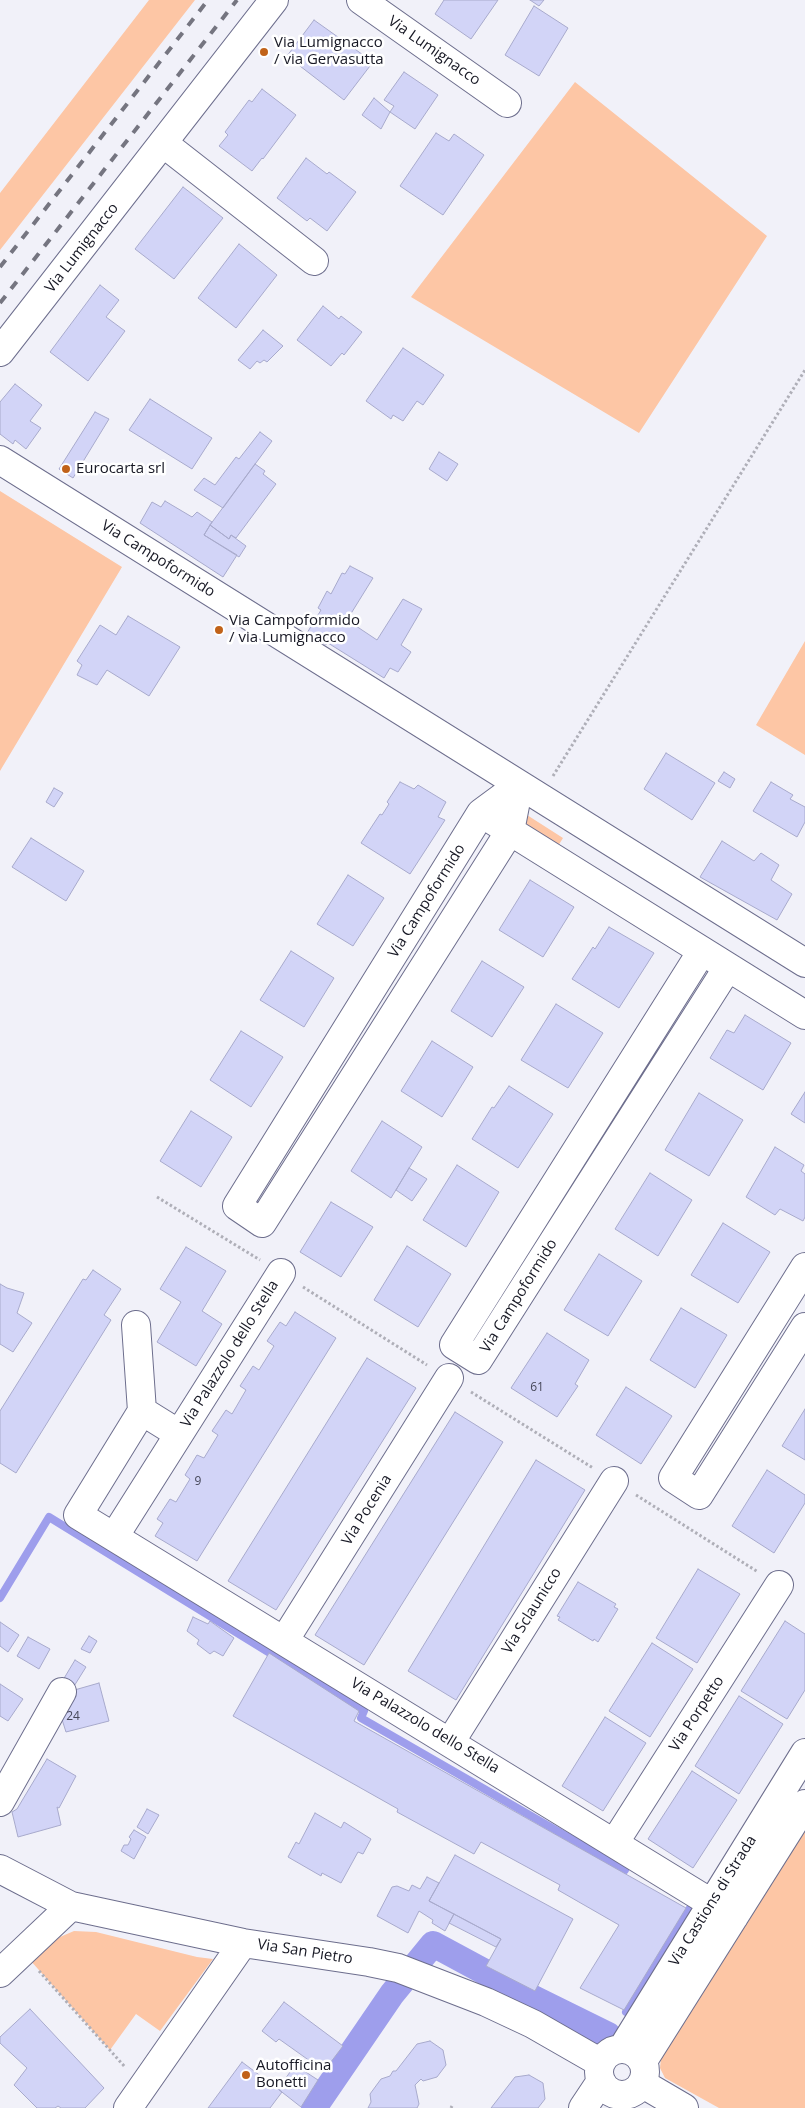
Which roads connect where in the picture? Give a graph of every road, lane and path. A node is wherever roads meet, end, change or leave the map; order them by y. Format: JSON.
{"nodes":[{"id":1,"x":274,"y":0,"type":"edge"},
{"id":2,"x":361,"y":0,"type":"edge"},
{"id":3,"x":507,"y":103,"type":"dead end"},
{"id":4,"x":163,"y":143,"type":"junction"},
{"id":5,"x":314,"y":261,"type":"dead end"},
{"id":6,"x":0,"y":352,"type":"edge"},
{"id":7,"x":805,"y":370,"type":"edge"},
{"id":8,"x":0,"y":460,"type":"edge"},
{"id":9,"x":530,"y":791,"type":"junction"},
{"id":10,"x":481,"y":813,"type":"junction"},
{"id":11,"x":510,"y":831,"type":"junction"},
{"id":12,"x":702,"y":950,"type":"junction"},
{"id":13,"x":805,"y":964,"type":"edge"},
{"id":14,"x":728,"y":967,"type":"junction"},
{"id":15,"x":805,"y":1015,"type":"edge"},
{"id":16,"x":158,"y":1197,"type":"dead end"},
{"id":17,"x":805,"y":1267,"type":"edge"},
{"id":18,"x":281,"y":1273,"type":"junction"},
{"id":19,"x":136,"y":1325,"type":"dead end"},
{"id":20,"x":805,"y":1327,"type":"edge"},
{"id":21,"x":449,"y":1378,"type":"junction"},
{"id":22,"x":142,"y":1411,"type":"junction"},
{"id":23,"x":179,"y":1434,"type":"junction"},
{"id":24,"x":614,"y":1481,"type":"junction"},
{"id":25,"x":114,"y":1537,"type":"junction"},
{"id":26,"x":779,"y":1585,"type":"joint"},
{"id":27,"x":284,"y":1641,"type":"junction"},
{"id":28,"x":62,"y":1692,"type":"dead end"},
{"id":29,"x":451,"y":1741,"type":"junction"},
{"id":30,"x":801,"y":1770,"type":"edge"},
{"id":31,"x":0,"y":1802,"type":"edge"},
{"id":32,"x":805,"y":1804,"type":"edge"},
{"id":33,"x":614,"y":1842,"type":"junction"},
{"id":34,"x":0,"y":1870,"type":"edge"},
{"id":35,"x":70,"y":1906,"type":"junction"},
{"id":36,"x":723,"y":1910,"type":"junction"},
{"id":37,"x":243,"y":1943,"type":"junction"},
{"id":38,"x":22,"y":1952,"type":"junction"},
{"id":39,"x":0,"y":1973,"type":"edge"},
{"id":40,"x":621,"y":2077,"type":"edge"},
{"id":41,"x":136,"y":2097,"type":"edge"},
{"id":42,"x":584,"y":2108,"type":"edge"},
{"id":43,"x":684,"y":2108,"type":"edge"}],
"edges":[{"from":1,"to":4,"type":"street","name":"Via Lumignacco"},
{"from":2,"to":3,"type":"street","name":"Via Lumignacco"},
{"from":4,"to":5,"type":"street"},
{"from":4,"to":6,"type":"street","name":"Via Lumignacco"},
{"from":7,"to":9,"type":"path"},
{"from":8,"to":9,"type":"street","name":"Via Campoformido"},
{"from":9,"to":10,"type":"street","name":"Via Campoformido"},
{"from":9,"to":11,"type":"street","name":"Via Campoformido"},
{"from":9,"to":13,"type":"street","name":"Via Campoformido"},
{"from":10,"to":11,"type":"street"},
{"from":10,"to":11,"type":"street","name":"Via Campoformido"},
{"from":11,"to":12,"type":"street"},
{"from":12,"to":14,"type":"street"},
{"from":12,"to":14,"type":"street","name":"Via Campoformido"},
{"from":14,"to":15,"type":"street"},
{"from":16,"to":18,"type":"path"},
{"from":17,"to":20,"type":"street"},
{"from":18,"to":21,"type":"path"},
{"from":18,"to":23,"type":"street","name":"Via Palazzolo dello Stella"},
{"from":19,"to":22,"type":"street"},
{"from":21,"to":24,"type":"path"},
{"from":21,"to":27,"type":"street","name":"Via Pocenia"},
{"from":22,"to":23,"type":"street","name":"Via Palazzolo dello Stella"},
{"from":22,"to":25,"type":"street","name":"Via Palazzolo dello Stella"},
{"from":23,"to":25,"type":"street","name":"Via Palazzolo dello Stella"},
{"from":24,"to":26,"type":"path"},
{"from":24,"to":29,"type":"street","name":"Via Sclaunicco"},
{"from":25,"to":27,"type":"street","name":"Via Palazzolo dello Stella"},
{"from":26,"to":33,"type":"street","name":"Via Porpetto"},
{"from":27,"to":29,"type":"street","name":"Via Palazzolo dello Stella"},
{"from":28,"to":31,"type":"street"},
{"from":29,"to":33,"type":"street","name":"Via Palazzolo dello Stella"},
{"from":30,"to":36,"type":"street","name":"Via Castions di Strada"},
{"from":32,"to":36,"type":"street","name":"Via Castions di Strada"},
{"from":33,"to":36,"type":"street","name":"Via Palazzolo dello Stella"},
{"from":34,"to":35,"type":"street","name":"Via San Pietro"},
{"from":35,"to":37,"type":"street","name":"Via San Pietro"},
{"from":35,"to":38,"type":"street"},
{"from":36,"to":40,"type":"street","name":"Via Castions di Strada"},
{"from":37,"to":40,"type":"street","name":"Via San Pietro"},
{"from":37,"to":41,"type":"street"},
{"from":38,"to":39,"type":"street"},
{"from":38,"to":41,"type":"path"},
{"from":40,"to":42,"type":"street","name":"Via Castions di Strada"},
{"from":40,"to":43,"type":"street","name":"Via San Pietro"}]}
